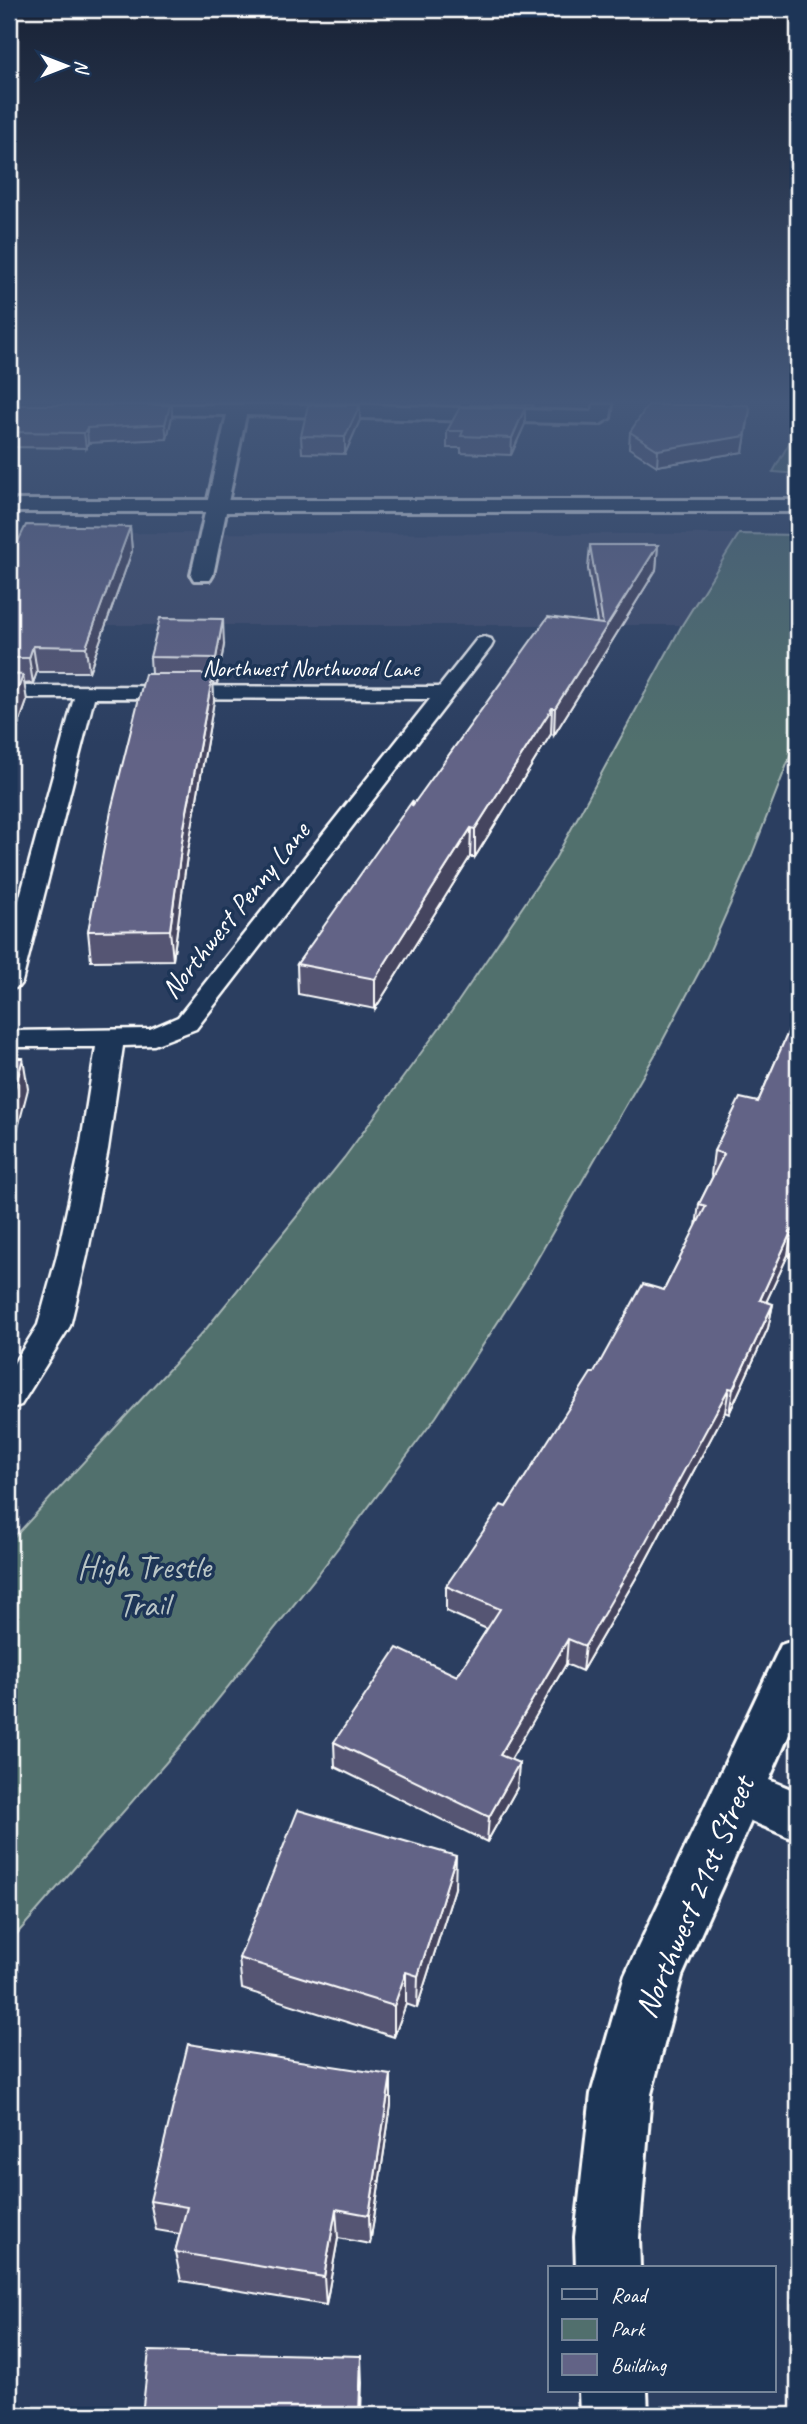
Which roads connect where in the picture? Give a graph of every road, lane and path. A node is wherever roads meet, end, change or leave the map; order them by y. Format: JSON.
{"nodes":[{"id":1,"x":215,"y":518,"type":"edge"},
{"id":2,"x":202,"y":575,"type":"dead end"},
{"id":3,"x":484,"y":643,"type":"dead end"},
{"id":4,"x":9,"y":692,"type":"edge"},
{"id":5,"x":86,"y":692,"type":"junction"},
{"id":6,"x":446,"y":693,"type":"junction"},
{"id":7,"x":9,"y":982,"type":"edge"},
{"id":8,"x":9,"y":1039,"type":"edge"},
{"id":9,"x":111,"y":1039,"type":"junction"},
{"id":10,"x":9,"y":1397,"type":"edge"},
{"id":11,"x":798,"y":1658,"type":"edge"},
{"id":12,"x":738,"y":1791,"type":"junction"},
{"id":13,"x":798,"y":1817,"type":"edge"},
{"id":14,"x":608,"y":2266,"type":"edge"},
{"id":15,"x":613,"y":2392,"type":"edge"},
{"id":16,"x":614,"y":2415,"type":"edge"}],
"edges":[{"from":1,"to":2,"type":"street"},
{"from":3,"to":6,"type":"lane","name":"Northwest Penny Lane"},
{"from":4,"to":5,"type":"lane","name":"Northwest Northwood Lane"},
{"from":5,"to":6,"type":"lane","name":"Northwest Northwood Lane"},
{"from":5,"to":7,"type":"lane"},
{"from":6,"to":9,"type":"lane","name":"Northwest Penny Lane"},
{"from":8,"to":9,"type":"lane","name":"Northwest Penny Lane"},
{"from":9,"to":10,"type":"lane"},
{"from":11,"to":12,"type":"street","name":"Northwest 21st Street"},
{"from":12,"to":13,"type":"street"},
{"from":12,"to":14,"type":"street","name":"Northwest 21st Street"},
{"from":15,"to":16,"type":"street"}]}
